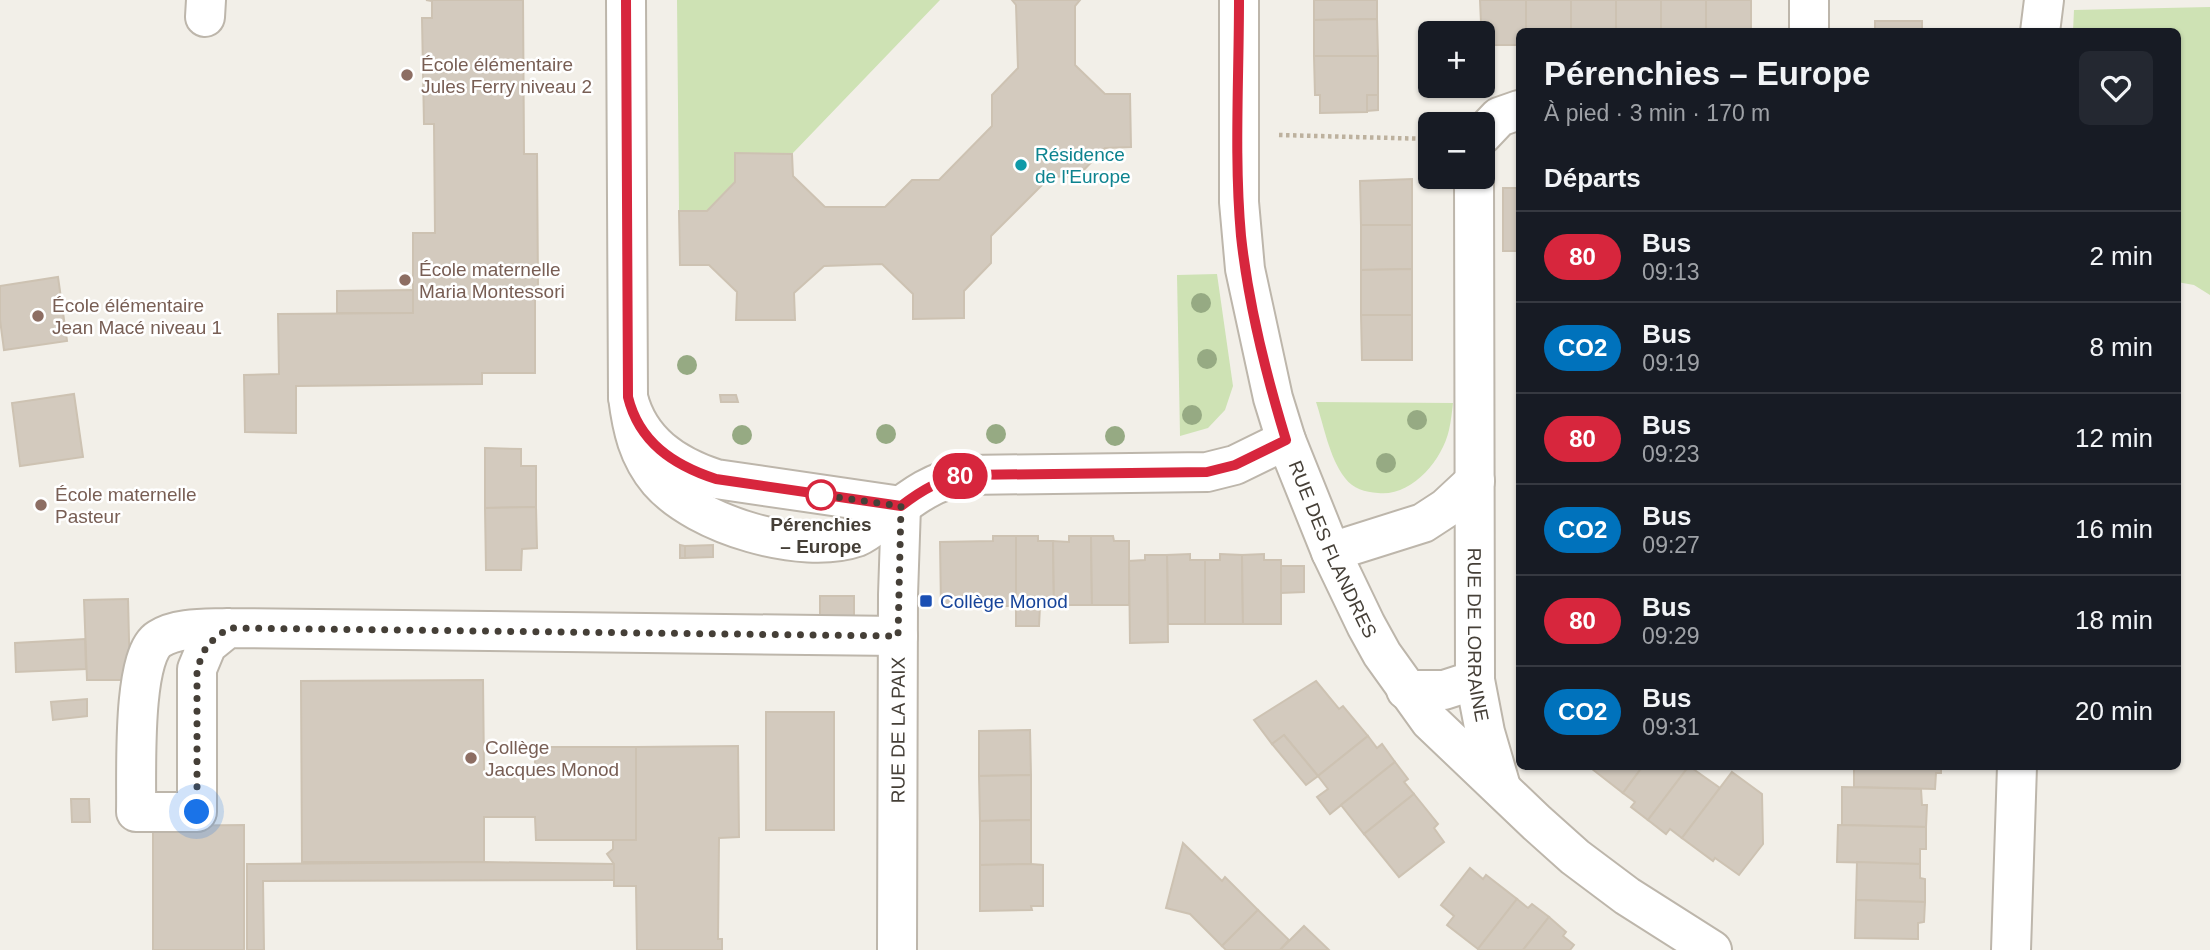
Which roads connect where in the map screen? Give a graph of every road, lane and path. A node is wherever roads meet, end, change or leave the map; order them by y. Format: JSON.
{"nodes":[{"id":1,"x":626,"y":0,"type":"edge"},
{"id":2,"x":1239,"y":0,"type":"edge"},
{"id":3,"x":1809,"y":0,"type":"edge"},
{"id":4,"x":2044,"y":0,"type":"edge"},
{"id":5,"x":1809,"y":28,"type":"edge"},
{"id":6,"x":2040,"y":28,"type":"edge"},
{"id":7,"x":1516,"y":111,"type":"edge"},
{"id":8,"x":1495,"y":121,"type":"edge"},
{"id":9,"x":1239,"y":134,"type":"junction"},
{"id":10,"x":1418,"y":139,"type":"edge"},
{"id":11,"x":1474,"y":189,"type":"edge"},
{"id":12,"x":1286,"y":440,"type":"junction"},
{"id":13,"x":1475,"y":481,"type":"junction"},
{"id":14,"x":901,"y":506,"type":"junction"},
{"id":15,"x":1423,"y":523,"type":"junction"},
{"id":16,"x":1331,"y":552,"type":"junction"},
{"id":17,"x":1475,"y":553,"type":"junction"},
{"id":18,"x":228,"y":628,"type":"junction"},
{"id":19,"x":898,"y":636,"type":"junction"},
{"id":20,"x":1475,"y":680,"type":"junction"},
{"id":21,"x":1406,"y":690,"type":"junction"},
{"id":22,"x":2017,"y":770,"type":"edge"},
{"id":23,"x":1501,"y":787,"type":"junction"},
{"id":24,"x":2008,"y":944,"type":"edge"},
{"id":25,"x":897,"y":950,"type":"edge"},
{"id":26,"x":1712,"y":950,"type":"edge"}],
"edges":[{"from":1,"to":14,"type":"street"},
{"from":2,"to":9,"type":"street","name":"RUE DES FLANDRES"},
{"from":3,"to":5,"type":"street"},
{"from":4,"to":6,"type":"street"},
{"from":7,"to":8,"type":"street"},
{"from":9,"to":10,"type":"path"},
{"from":9,"to":12,"type":"street","name":"RUE DES FLANDRES"},
{"from":11,"to":13,"type":"street","name":"RUE DE LORRAINE"},
{"from":12,"to":14,"type":"street"},
{"from":12,"to":16,"type":"street","name":"RUE DES FLANDRES"},
{"from":13,"to":15,"type":"street"},
{"from":13,"to":17,"type":"street","name":"RUE DE LORRAINE"},
{"from":14,"to":19,"type":"street","name":"RUE DE LA PAIX"},
{"from":15,"to":16,"type":"street"},
{"from":15,"to":17,"type":"street"},
{"from":16,"to":21,"type":"street","name":"RUE DES FLANDRES"},
{"from":17,"to":20,"type":"street","name":"RUE DE LORRAINE"},
{"from":18,"to":18,"type":"street"},
{"from":18,"to":19,"type":"street"},
{"from":19,"to":25,"type":"street","name":"RUE DE LA PAIX"},
{"from":20,"to":21,"type":"street"},
{"from":20,"to":23,"type":"street","name":"RUE DE LORRAINE"},
{"from":21,"to":23,"type":"street","name":"RUE DES FLANDRES"},
{"from":22,"to":24,"type":"street"},
{"from":23,"to":26,"type":"street","name":"RUE DES FLANDRES"}]}
